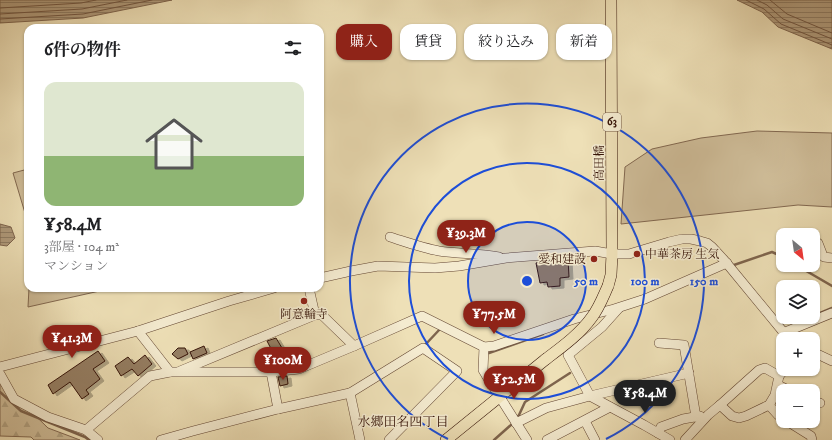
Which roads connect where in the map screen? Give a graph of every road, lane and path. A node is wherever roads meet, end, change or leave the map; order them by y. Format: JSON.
{"nodes":[{"id":1,"x":611,"y":0,"type":"edge"},
{"id":2,"x":390,"y":237,"type":"dead end"},
{"id":3,"x":612,"y":250,"type":"junction"},
{"id":4,"x":820,"y":252,"type":"edge"},
{"id":5,"x":506,"y":258,"type":"junction"},
{"id":6,"x":832,"y":258,"type":"edge"},
{"id":7,"x":729,"y":267,"type":"junction"},
{"id":8,"x":324,"y":277,"type":"edge"},
{"id":9,"x":260,"y":292,"type":"edge"},
{"id":10,"x":310,"y":292,"type":"edge"},
{"id":11,"x":619,"y":308,"type":"junction"},
{"id":12,"x":832,"y":313,"type":"edge"},
{"id":13,"x":315,"y":315,"type":"junction"},
{"id":14,"x":138,"y":331,"type":"junction"},
{"id":15,"x":783,"y":332,"type":"edge"},
{"id":16,"x":794,"y":332,"type":"edge"},
{"id":17,"x":659,"y":343,"type":"dead end"},
{"id":18,"x":354,"y":346,"type":"junction"},
{"id":19,"x":484,"y":350,"type":"junction"},
{"id":20,"x":820,"y":355,"type":"edge"},
{"id":21,"x":832,"y":361,"type":"edge"},
{"id":22,"x":0,"y":367,"type":"edge"},
{"id":23,"x":180,"y":371,"type":"junction"},
{"id":24,"x":170,"y":372,"type":"junction"},
{"id":25,"x":271,"y":372,"type":"junction"},
{"id":26,"x":689,"y":373,"type":"junction"},
{"id":27,"x":0,"y":374,"type":"edge"},
{"id":28,"x":781,"y":377,"type":"edge"},
{"id":29,"x":350,"y":392,"type":"junction"},
{"id":30,"x":590,"y":396,"type":"junction"},
{"id":31,"x":500,"y":397,"type":"junction"},
{"id":32,"x":768,"y":405,"type":"junction"},
{"id":33,"x":610,"y":406,"type":"junction"},
{"id":34,"x":720,"y":406,"type":"junction"},
{"id":35,"x":278,"y":409,"type":"junction"},
{"id":36,"x":776,"y":413,"type":"edge"},
{"id":37,"x":708,"y":415,"type":"junction"},
{"id":38,"x":696,"y":417,"type":"junction"},
{"id":39,"x":584,"y":421,"type":"junction"},
{"id":40,"x":516,"y":423,"type":"junction"},
{"id":41,"x":799,"y":428,"type":"edge"},
{"id":42,"x":86,"y":430,"type":"junction"},
{"id":43,"x":658,"y":433,"type":"junction"},
{"id":44,"x":550,"y":439,"type":"edge"},
{"id":45,"x":98,"y":440,"type":"edge"},
{"id":46,"x":161,"y":440,"type":"edge"},
{"id":47,"x":360,"y":440,"type":"edge"},
{"id":48,"x":389,"y":440,"type":"edge"},
{"id":49,"x":446,"y":440,"type":"edge"},
{"id":50,"x":527,"y":440,"type":"edge"},
{"id":51,"x":595,"y":440,"type":"edge"},
{"id":52,"x":670,"y":440,"type":"edge"},
{"id":53,"x":684,"y":440,"type":"edge"},
{"id":54,"x":812,"y":440,"type":"edge"}],
"edges":[{"from":1,"to":3,"type":"main road","name":"高田橋","number":"63"},
{"from":2,"to":5,"type":"street"},
{"from":3,"to":5,"type":"street"},
{"from":3,"to":7,"type":"street"},
{"from":3,"to":31,"type":"main road","number":"63","bridge":true},
{"from":4,"to":6,"type":"street"},
{"from":5,"to":8,"type":"street"},
{"from":7,"to":11,"type":"street"},
{"from":7,"to":15,"type":"street"},
{"from":9,"to":14,"type":"street"},
{"from":10,"to":13,"type":"street"},
{"from":11,"to":19,"type":"street"},
{"from":11,"to":30,"type":"street"},
{"from":12,"to":16,"type":"street"},
{"from":13,"to":18,"type":"street"},
{"from":13,"to":23,"type":"street"},
{"from":14,"to":22,"type":"street"},
{"from":14,"to":24,"type":"street"},
{"from":17,"to":26,"type":"street"},
{"from":18,"to":19,"type":"street"},
{"from":18,"to":25,"type":"street"},
{"from":19,"to":31,"type":"street"},
{"from":20,"to":21,"type":"street"},
{"from":23,"to":24,"type":"street"},
{"from":23,"to":25,"type":"street"},
{"from":24,"to":42,"type":"street"},
{"from":25,"to":35,"type":"street"},
{"from":26,"to":30,"type":"street"},
{"from":26,"to":38,"type":"street"},
{"from":27,"to":42,"type":"street"},
{"from":28,"to":32,"type":"street"},
{"from":28,"to":34,"type":"street"},
{"from":29,"to":35,"type":"street"},
{"from":29,"to":47,"type":"street"},
{"from":29,"to":48,"type":"street"},
{"from":30,"to":33,"type":"street"},
{"from":30,"to":40,"type":"street"},
{"from":31,"to":40,"type":"street"},
{"from":31,"to":49,"type":"main road","number":"63"},
{"from":32,"to":34,"type":"street"},
{"from":32,"to":36,"type":"street"},
{"from":33,"to":39,"type":"street"},
{"from":33,"to":43,"type":"street"},
{"from":34,"to":37,"type":"street"},
{"from":35,"to":46,"type":"street"},
{"from":37,"to":38,"type":"street"},
{"from":37,"to":53,"type":"street"},
{"from":38,"to":43,"type":"street"},
{"from":39,"to":44,"type":"street"},
{"from":39,"to":51,"type":"street"},
{"from":40,"to":50,"type":"street"},
{"from":41,"to":54,"type":"street"},
{"from":42,"to":45,"type":"street"},
{"from":43,"to":52,"type":"street"}]}
